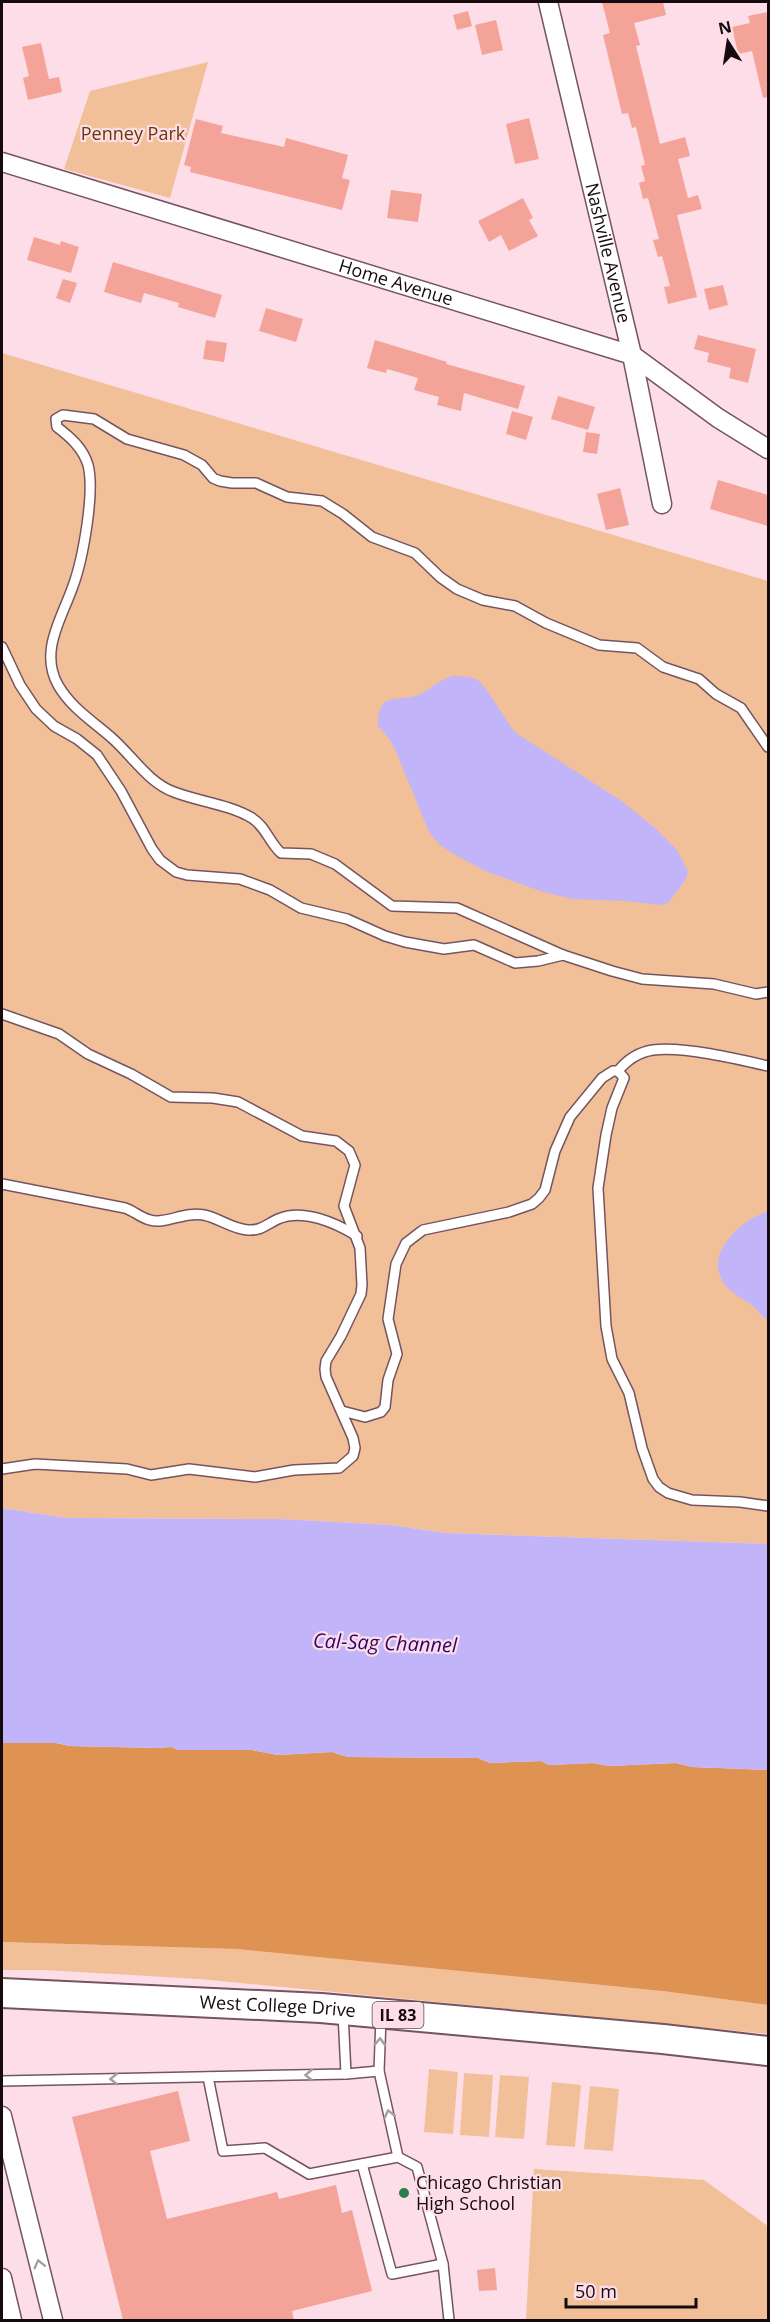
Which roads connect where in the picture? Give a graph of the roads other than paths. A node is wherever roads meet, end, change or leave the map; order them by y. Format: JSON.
{"nodes":[{"id":1,"x":548,"y":2,"type":"edge"},
{"id":2,"x":2,"y":162,"type":"edge"},
{"id":3,"x":632,"y":355,"type":"junction"},
{"id":4,"x":768,"y":449,"type":"edge"},
{"id":5,"x":662,"y":504,"type":"dead end"},
{"id":6,"x":2,"y":647,"type":"edge"},
{"id":7,"x":768,"y":747,"type":"edge"},
{"id":8,"x":563,"y":956,"type":"junction"},
{"id":9,"x":768,"y":992,"type":"edge"},
{"id":10,"x":2,"y":1014,"type":"edge"},
{"id":11,"x":768,"y":1066,"type":"edge"},
{"id":12,"x":618,"y":1071,"type":"junction"},
{"id":13,"x":2,"y":1184,"type":"edge"},
{"id":14,"x":357,"y":1236,"type":"junction"},
{"id":15,"x":342,"y":1411,"type":"junction"},
{"id":16,"x":2,"y":1469,"type":"edge"},
{"id":17,"x":768,"y":1506,"type":"edge"},
{"id":18,"x":2,"y":1993,"type":"edge"},
{"id":19,"x":343,"y":2010,"type":"junction"},
{"id":20,"x":381,"y":2013,"type":"junction"},
{"id":21,"x":768,"y":2051,"type":"edge"},
{"id":22,"x":379,"y":2072,"type":"junction"},
{"id":23,"x":346,"y":2074,"type":"junction"},
{"id":24,"x":208,"y":2077,"type":"junction"},
{"id":25,"x":2,"y":2081,"type":"edge"},
{"id":26,"x":2,"y":2116,"type":"edge"},
{"id":27,"x":399,"y":2157,"type":"junction"},
{"id":28,"x":362,"y":2164,"type":"junction"},
{"id":29,"x":443,"y":2264,"type":"junction"},
{"id":30,"x":2,"y":2278,"type":"edge"},
{"id":31,"x":12,"y":2320,"type":"edge"},
{"id":32,"x":53,"y":2320,"type":"edge"},
{"id":33,"x":449,"y":2320,"type":"edge"}],
"edges":[{"from":1,"to":3,"type":"street","name":"Nashville Avenue"},
{"from":2,"to":3,"type":"street","name":"Home Avenue"},
{"from":3,"to":4,"type":"street","name":"Home Avenue"},
{"from":3,"to":5,"type":"street","name":"Nashville Avenue"},
{"from":6,"to":8,"type":"lane"},
{"from":7,"to":8,"type":"lane"},
{"from":8,"to":9,"type":"lane"},
{"from":10,"to":14,"type":"lane"},
{"from":11,"to":12,"type":"lane"},
{"from":12,"to":15,"type":"lane"},
{"from":12,"to":17,"type":"lane"},
{"from":13,"to":14,"type":"lane"},
{"from":14,"to":15,"type":"lane"},
{"from":15,"to":16,"type":"lane"},
{"from":18,"to":19,"type":"main road","name":"West College Drive","number":"IL 83"},
{"from":19,"to":20,"type":"main road","name":"West College Drive","number":"IL 83"},
{"from":19,"to":23,"type":"lane"},
{"from":20,"to":21,"type":"main road","name":"West College Drive","number":"IL 83"},
{"from":22,"to":20,"type":"lane","one_way":true},
{"from":22,"to":23,"type":"lane"},
{"from":27,"to":22,"type":"lane","one_way":true},
{"from":23,"to":24,"type":"lane","one_way":true},
{"from":24,"to":25,"type":"lane","one_way":true},
{"from":24,"to":28,"type":"lane"},
{"from":32,"to":26,"type":"street","one_way":true},
{"from":27,"to":28,"type":"lane"},
{"from":27,"to":29,"type":"lane"},
{"from":28,"to":29,"type":"lane"},
{"from":29,"to":33,"type":"lane"},
{"from":30,"to":31,"type":"street"}]}
